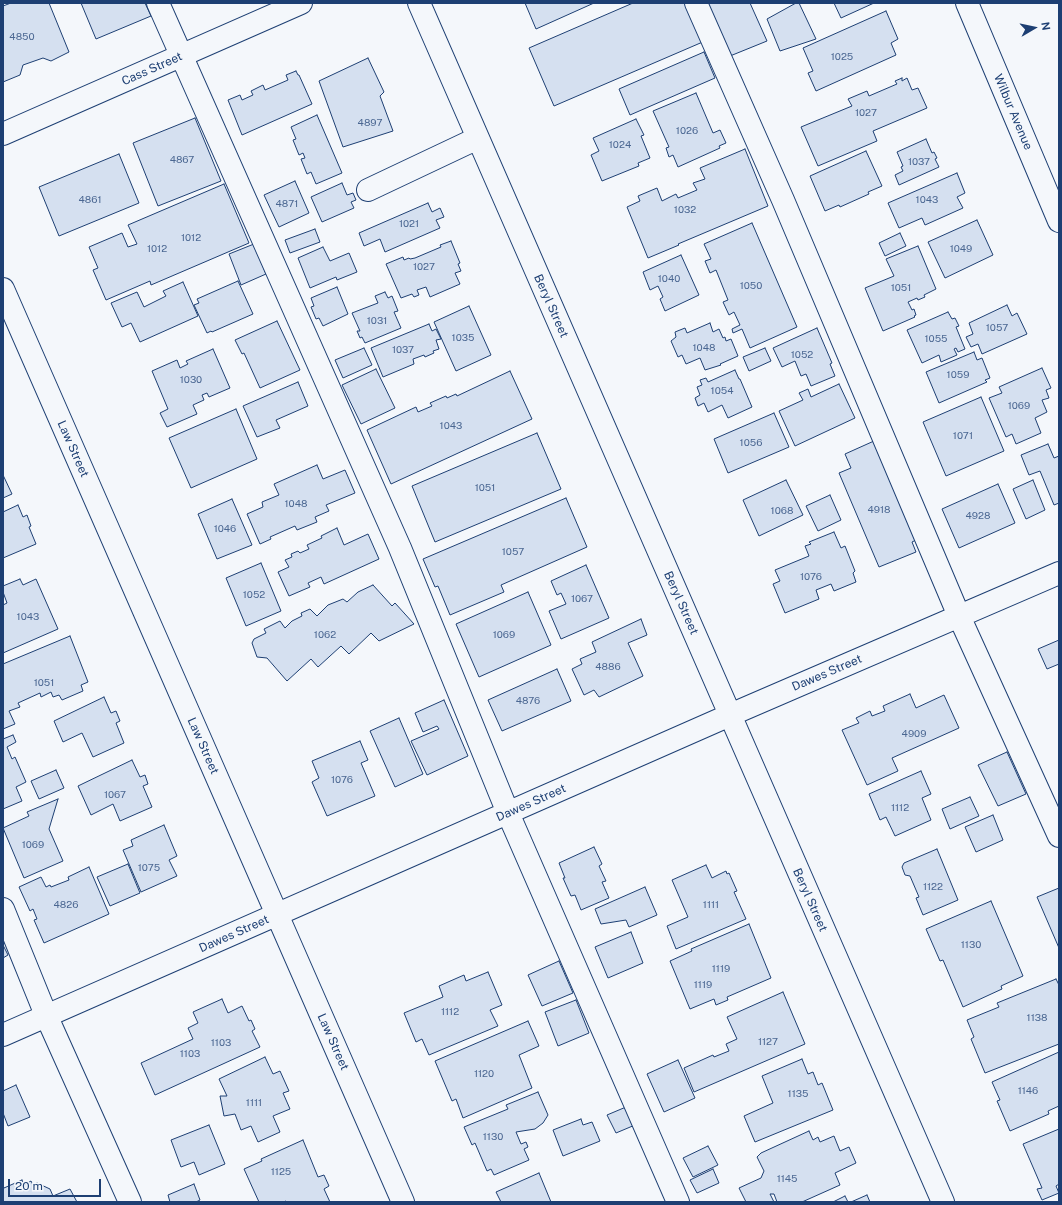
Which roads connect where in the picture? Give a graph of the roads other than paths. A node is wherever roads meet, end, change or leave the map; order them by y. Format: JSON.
{"nodes":[{"id":1,"x":158,"y":3,"type":"edge"},
{"id":2,"x":301,"y":3,"type":"edge"},
{"id":3,"x":419,"y":3,"type":"edge"},
{"id":4,"x":696,"y":3,"type":"edge"},
{"id":5,"x":966,"y":3,"type":"edge"},
{"id":6,"x":181,"y":56,"type":"junction"},
{"id":7,"x":3,"y":134,"type":"edge"},
{"id":8,"x":478,"y":138,"type":"junction"},
{"id":9,"x":368,"y":190,"type":"dead end"},
{"id":10,"x":1059,"y":221,"type":"edge"},
{"id":11,"x":3,"y":289,"type":"edge"},
{"id":12,"x":1059,"y":573,"type":"edge"},
{"id":13,"x":959,"y":616,"type":"junction"},
{"id":14,"x":730,"y":715,"type":"junction"},
{"id":15,"x":508,"y":813,"type":"junction"},
{"id":16,"x":1059,"y":836,"type":"edge"},
{"id":17,"x":3,"y":908,"type":"edge"},
{"id":18,"x":277,"y":915,"type":"junction"},
{"id":19,"x":46,"y":1016,"type":"junction"},
{"id":20,"x":3,"y":1034,"type":"edge"},
{"id":21,"x":130,"y":1202,"type":"edge"},
{"id":22,"x":403,"y":1202,"type":"edge"},
{"id":23,"x":678,"y":1202,"type":"edge"},
{"id":24,"x":943,"y":1202,"type":"edge"}],
"edges":[{"from":1,"to":6,"type":"street"},
{"from":2,"to":6,"type":"street","name":"Cass Street"},
{"from":3,"to":8,"type":"street","name":"Beryl Street"},
{"from":4,"to":13,"type":"street"},
{"from":5,"to":10,"type":"street","name":"Wilbur Avenue"},
{"from":6,"to":7,"type":"street","name":"Cass Street"},
{"from":6,"to":15,"type":"street"},
{"from":8,"to":9,"type":"street"},
{"from":8,"to":14,"type":"street","name":"Beryl Street"},
{"from":11,"to":18,"type":"street","name":"Law Street"},
{"from":12,"to":13,"type":"street","name":"Dawes Street"},
{"from":13,"to":14,"type":"street","name":"Dawes Street"},
{"from":13,"to":16,"type":"street"},
{"from":14,"to":15,"type":"street","name":"Dawes Street"},
{"from":14,"to":24,"type":"street","name":"Beryl Street"},
{"from":15,"to":18,"type":"street","name":"Dawes Street"},
{"from":15,"to":23,"type":"street"},
{"from":17,"to":19,"type":"street"},
{"from":18,"to":19,"type":"street","name":"Dawes Street"},
{"from":18,"to":22,"type":"street","name":"Law Street"},
{"from":19,"to":20,"type":"street","name":"Dawes Street"},
{"from":19,"to":21,"type":"street"}]}
